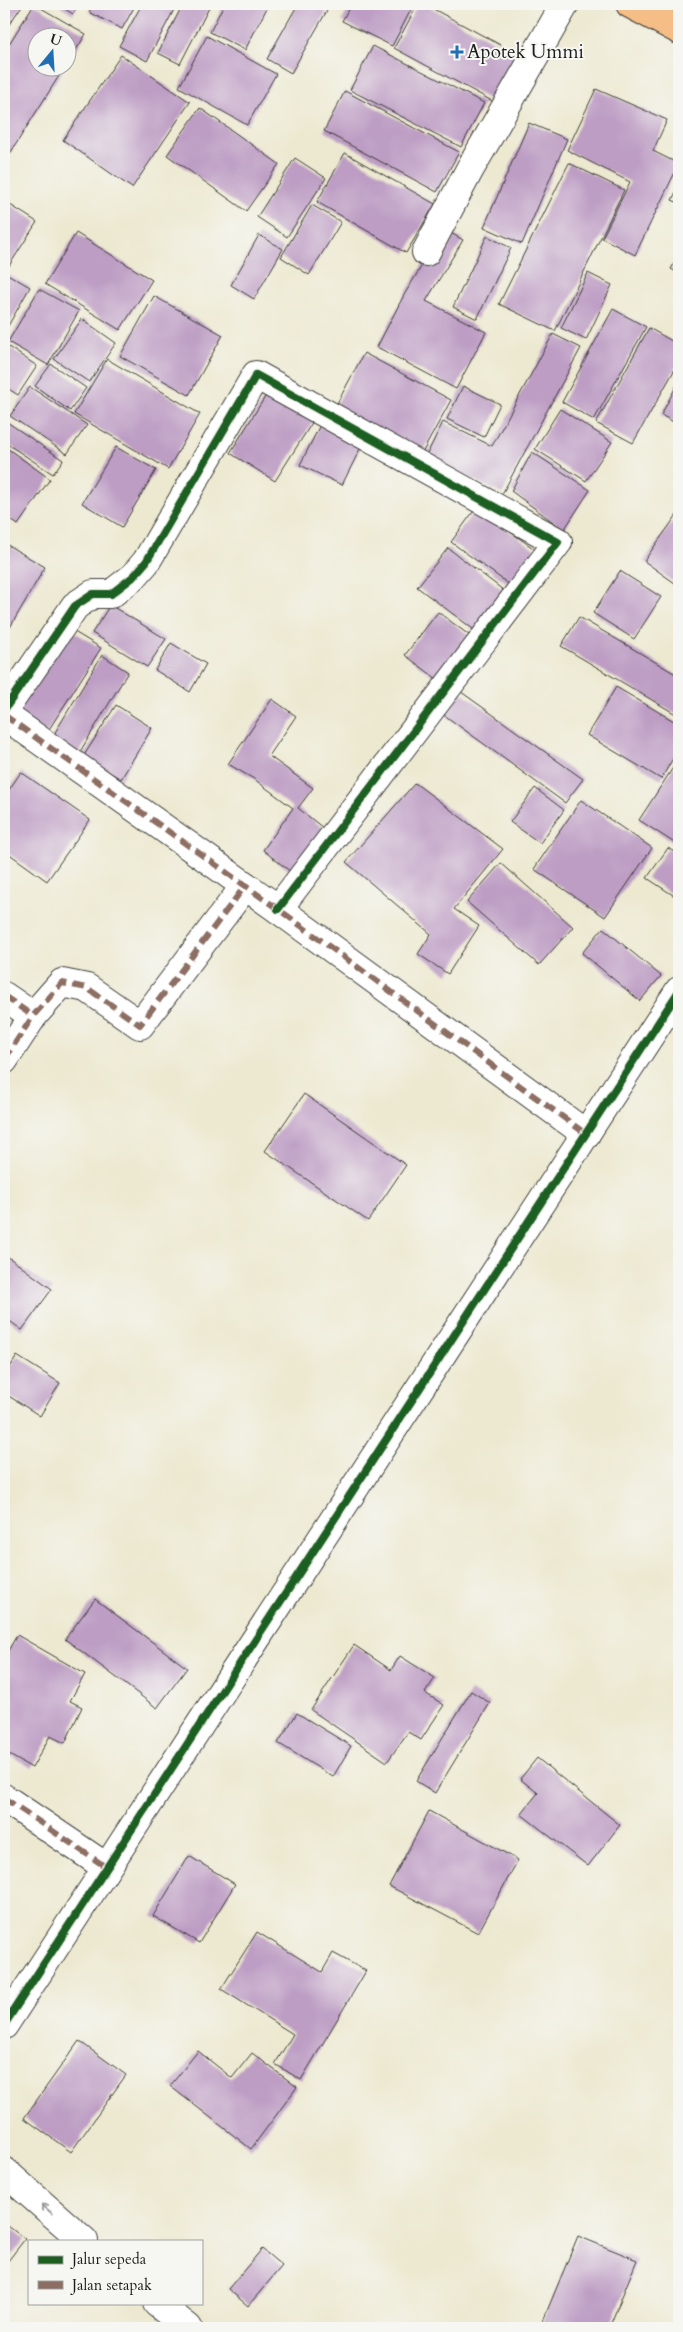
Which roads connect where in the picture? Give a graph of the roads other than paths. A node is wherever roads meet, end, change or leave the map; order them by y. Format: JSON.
{"nodes":[{"id":1,"x":565,"y":4,"type":"edge"},
{"id":2,"x":630,"y":4,"type":"edge"},
{"id":3,"x":679,"y":30,"type":"edge"},
{"id":4,"x":426,"y":252,"type":"dead end"},
{"id":5,"x":4,"y":710,"type":"edge"},
{"id":6,"x":4,"y":715,"type":"edge"},
{"id":7,"x":245,"y":886,"type":"junction"},
{"id":8,"x":278,"y":909,"type":"junction"},
{"id":9,"x":679,"y":992,"type":"edge"},
{"id":10,"x":4,"y":996,"type":"edge"},
{"id":11,"x":33,"y":1016,"type":"junction"},
{"id":12,"x":4,"y":1060,"type":"edge"},
{"id":13,"x":586,"y":1134,"type":"junction"},
{"id":14,"x":4,"y":1798,"type":"edge"},
{"id":15,"x":106,"y":1868,"type":"junction"},
{"id":16,"x":4,"y":2025,"type":"edge"},
{"id":17,"x":4,"y":2171,"type":"edge"},
{"id":18,"x":83,"y":2240,"type":"edge"},
{"id":19,"x":158,"y":2304,"type":"edge"},
{"id":20,"x":188,"y":2328,"type":"edge"}],
"edges":[{"from":1,"to":4,"type":"street"},
{"from":2,"to":3,"type":"main road"},
{"from":5,"to":8,"type":"street"},
{"from":6,"to":7,"type":"street"},
{"from":7,"to":8,"type":"street"},
{"from":7,"to":11,"type":"street"},
{"from":8,"to":13,"type":"street"},
{"from":9,"to":13,"type":"street"},
{"from":10,"to":11,"type":"street"},
{"from":11,"to":12,"type":"street"},
{"from":13,"to":15,"type":"street"},
{"from":14,"to":15,"type":"street"},
{"from":15,"to":16,"type":"street"},
{"from":18,"to":17,"type":"street","one_way":true},
{"from":19,"to":20,"type":"street"}]}
